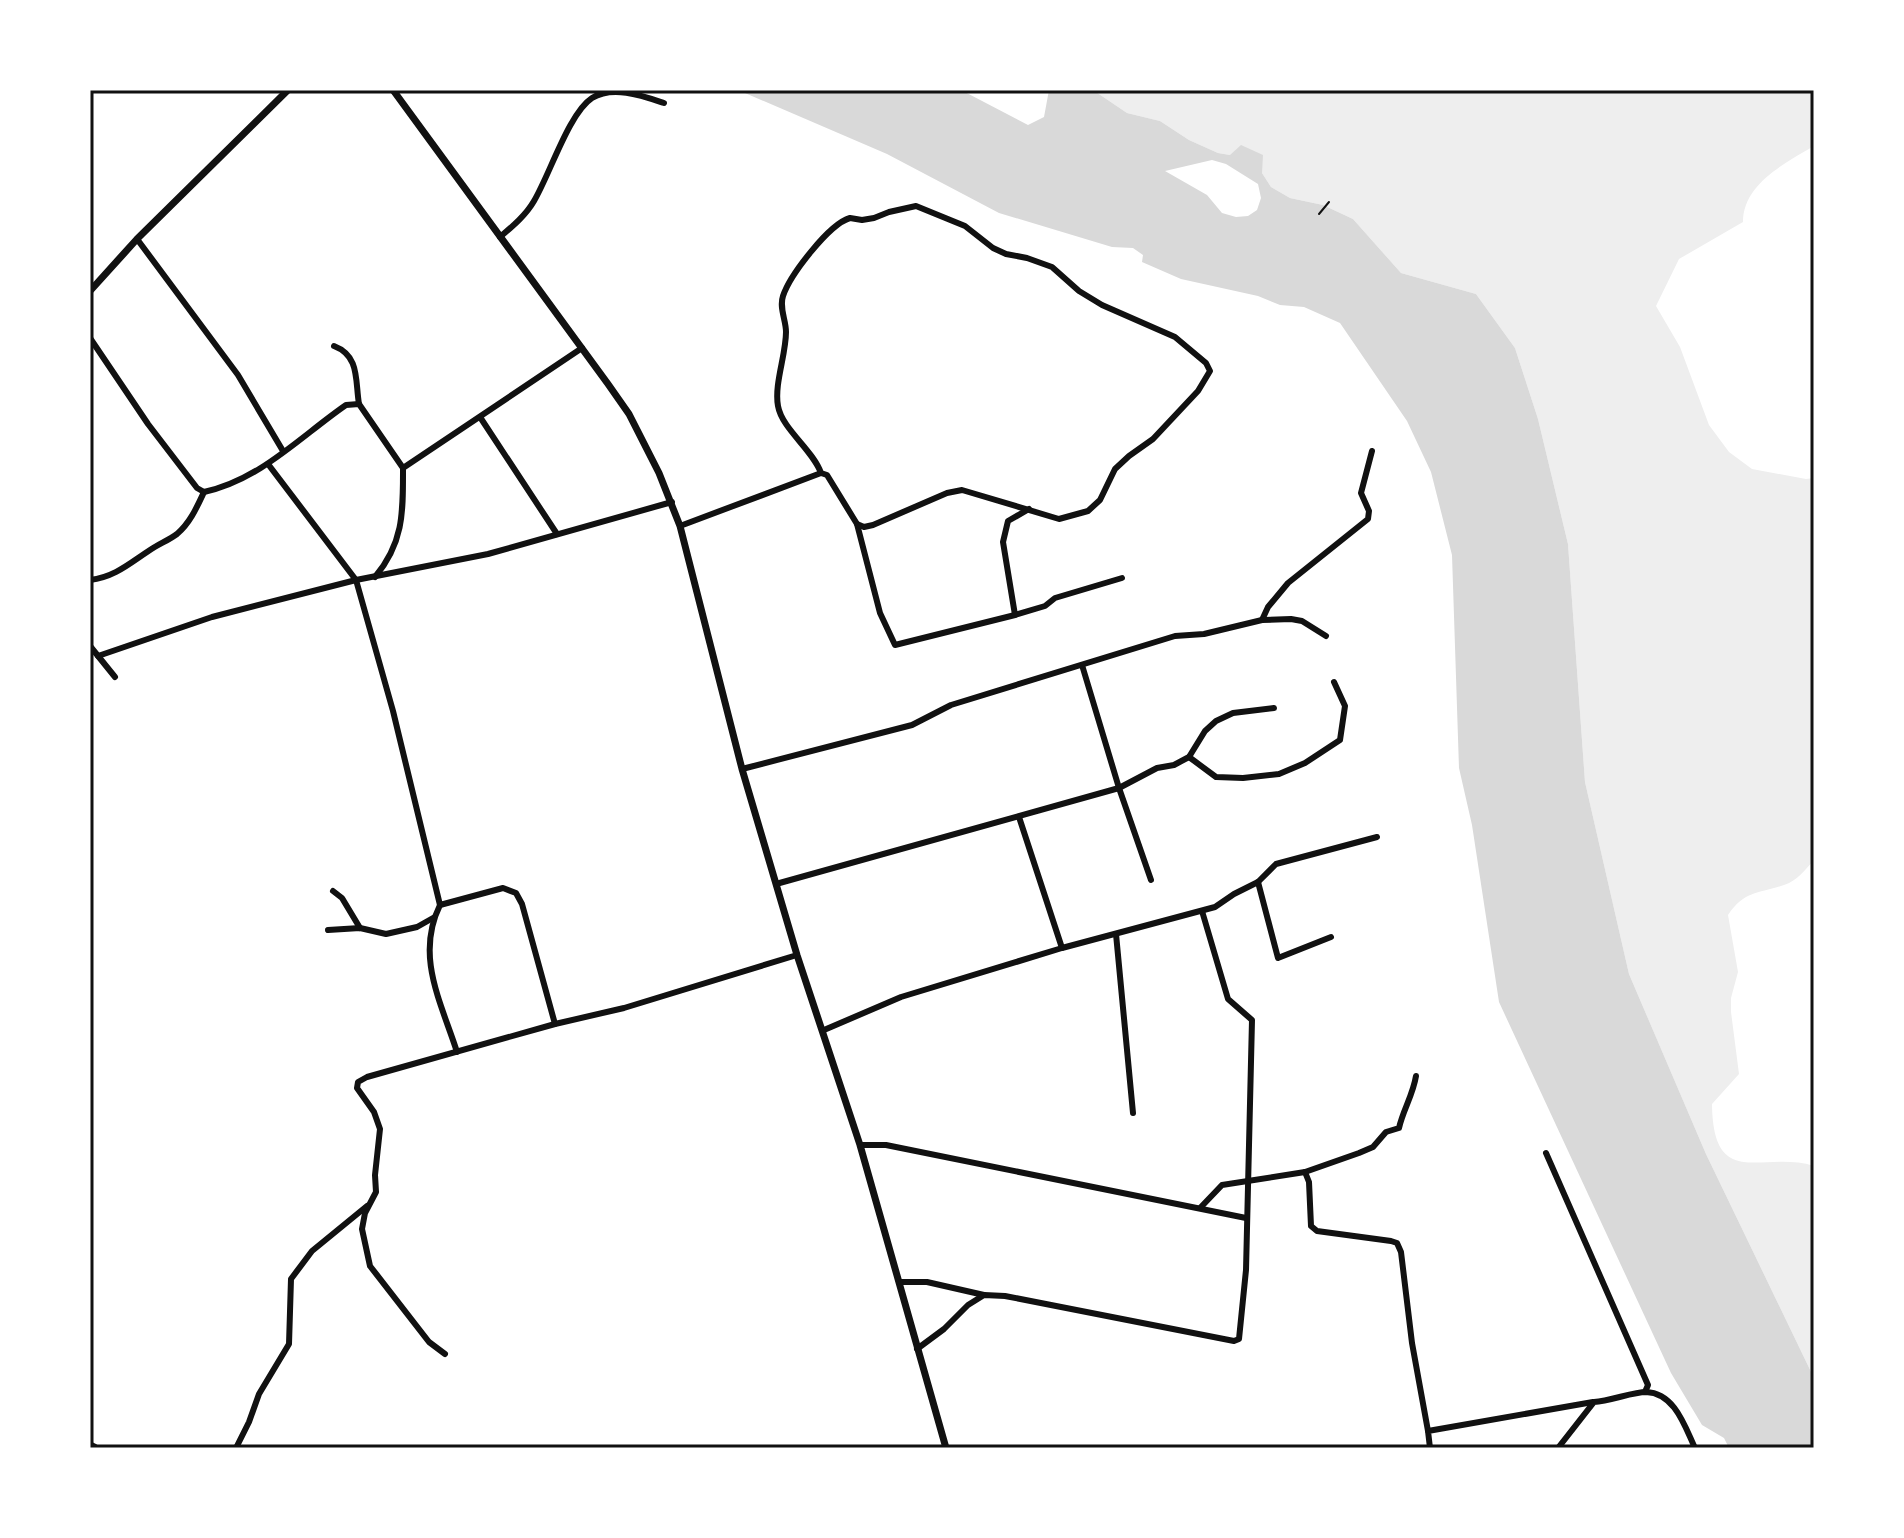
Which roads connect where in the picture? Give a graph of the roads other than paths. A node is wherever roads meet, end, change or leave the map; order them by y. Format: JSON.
{"nodes":[{"id":1,"x":288,"y":90,"type":"edge"},
{"id":2,"x":393,"y":90,"type":"edge"},
{"id":3,"x":664,"y":103,"type":"dead end"},
{"id":4,"x":500,"y":237,"type":"junction"},
{"id":5,"x":137,"y":239,"type":"junction"},
{"id":6,"x":90,"y":291,"type":"edge"},
{"id":7,"x":90,"y":338,"type":"edge"},
{"id":8,"x":334,"y":346,"type":"dead end"},
{"id":9,"x":582,"y":348,"type":"junction"},
{"id":10,"x":359,"y":404,"type":"junction"},
{"id":11,"x":480,"y":417,"type":"junction"},
{"id":12,"x":283,"y":451,"type":"junction"},
{"id":13,"x":1372,"y":451,"type":"dead end"},
{"id":14,"x":268,"y":464,"type":"junction"},
{"id":15,"x":403,"y":468,"type":"junction"},
{"id":16,"x":821,"y":473,"type":"junction"},
{"id":17,"x":204,"y":492,"type":"junction"},
{"id":18,"x":672,"y":502,"type":"junction"},
{"id":19,"x":1030,"y":509,"type":"junction"},
{"id":20,"x":857,"y":524,"type":"junction"},
{"id":21,"x":680,"y":526,"type":"junction"},
{"id":22,"x":557,"y":534,"type":"junction"},
{"id":23,"x":374,"y":577,"type":"junction"},
{"id":24,"x":1122,"y":578,"type":"dead end"},
{"id":25,"x":90,"y":580,"type":"edge"},
{"id":26,"x":356,"y":580,"type":"junction"},
{"id":27,"x":1015,"y":615,"type":"junction"},
{"id":28,"x":1262,"y":620,"type":"junction"},
{"id":29,"x":1326,"y":636,"type":"dead end"},
{"id":30,"x":90,"y":646,"type":"edge"},
{"id":31,"x":98,"y":656,"type":"junction"},
{"id":32,"x":1082,"y":665,"type":"junction"},
{"id":33,"x":115,"y":677,"type":"dead end"},
{"id":34,"x":1334,"y":682,"type":"dead end"},
{"id":35,"x":1274,"y":708,"type":"dead end"},
{"id":36,"x":1189,"y":757,"type":"junction"},
{"id":37,"x":742,"y":769,"type":"junction"},
{"id":38,"x":1119,"y":788,"type":"junction"},
{"id":39,"x":1019,"y":817,"type":"junction"},
{"id":40,"x":1377,"y":837,"type":"dead end"},
{"id":41,"x":1151,"y":880,"type":"dead end"},
{"id":42,"x":1258,"y":882,"type":"junction"},
{"id":43,"x":776,"y":884,"type":"junction"},
{"id":44,"x":333,"y":891,"type":"dead end"},
{"id":45,"x":440,"y":905,"type":"junction"},
{"id":46,"x":1202,"y":911,"type":"junction"},
{"id":47,"x":433,"y":918,"type":"junction"},
{"id":48,"x":360,"y":928,"type":"junction"},
{"id":49,"x":328,"y":930,"type":"dead end"},
{"id":50,"x":1116,"y":934,"type":"junction"},
{"id":51,"x":1331,"y":937,"type":"dead end"},
{"id":52,"x":1062,"y":948,"type":"junction"},
{"id":53,"x":797,"y":955,"type":"junction"},
{"id":54,"x":555,"y":1024,"type":"junction"},
{"id":55,"x":824,"y":1030,"type":"junction"},
{"id":56,"x":457,"y":1052,"type":"junction"},
{"id":57,"x":1416,"y":1076,"type":"dead end"},
{"id":58,"x":1133,"y":1113,"type":"dead end"},
{"id":59,"x":860,"y":1145,"type":"junction"},
{"id":60,"x":1546,"y":1153,"type":"dead end"},
{"id":61,"x":1305,"y":1172,"type":"junction"},
{"id":62,"x":1246,"y":1180,"type":"junction"},
{"id":63,"x":374,"y":1198,"type":"junction"},
{"id":64,"x":1201,"y":1207,"type":"junction"},
{"id":65,"x":1246,"y":1218,"type":"junction"},
{"id":66,"x":899,"y":1282,"type":"junction"},
{"id":67,"x":984,"y":1295,"type":"junction"},
{"id":68,"x":917,"y":1349,"type":"junction"},
{"id":69,"x":445,"y":1354,"type":"dead end"},
{"id":70,"x":1645,"y":1392,"type":"junction"},
{"id":71,"x":1594,"y":1402,"type":"junction"},
{"id":72,"x":1428,"y":1431,"type":"junction"},
{"id":73,"x":236,"y":1448,"type":"edge"},
{"id":74,"x":946,"y":1448,"type":"edge"},
{"id":75,"x":1430,"y":1448,"type":"edge"},
{"id":76,"x":1558,"y":1448,"type":"edge"},
{"id":77,"x":1695,"y":1448,"type":"edge"}],
"edges":[{"from":1,"to":5,"type":"street"},
{"from":2,"to":4,"type":"street"},
{"from":3,"to":4,"type":"street"},
{"from":4,"to":9,"type":"street"},
{"from":5,"to":6,"type":"street"},
{"from":5,"to":12,"type":"street"},
{"from":7,"to":17,"type":"street"},
{"from":8,"to":10,"type":"street"},
{"from":9,"to":11,"type":"street"},
{"from":9,"to":18,"type":"street"},
{"from":10,"to":12,"type":"street"},
{"from":10,"to":15,"type":"street"},
{"from":11,"to":15,"type":"street"},
{"from":11,"to":22,"type":"street"},
{"from":12,"to":14,"type":"street"},
{"from":13,"to":28,"type":"street"},
{"from":14,"to":17,"type":"street"},
{"from":14,"to":26,"type":"street"},
{"from":15,"to":23,"type":"street"},
{"from":16,"to":19,"type":"street"},
{"from":16,"to":20,"type":"street"},
{"from":16,"to":21,"type":"street"},
{"from":17,"to":25,"type":"street"},
{"from":18,"to":21,"type":"street"},
{"from":18,"to":22,"type":"street"},
{"from":19,"to":20,"type":"street"},
{"from":19,"to":27,"type":"street"},
{"from":20,"to":27,"type":"street"},
{"from":21,"to":37,"type":"street"},
{"from":22,"to":23,"type":"street"},
{"from":23,"to":26,"type":"street"},
{"from":24,"to":27,"type":"street"},
{"from":26,"to":31,"type":"street"},
{"from":26,"to":45,"type":"street"},
{"from":28,"to":29,"type":"street"},
{"from":28,"to":32,"type":"street"},
{"from":30,"to":31,"type":"street"},
{"from":31,"to":33,"type":"street"},
{"from":32,"to":37,"type":"street"},
{"from":32,"to":38,"type":"street"},
{"from":34,"to":36,"type":"street"},
{"from":35,"to":36,"type":"street"},
{"from":36,"to":38,"type":"street"},
{"from":37,"to":43,"type":"street"},
{"from":38,"to":39,"type":"street"},
{"from":38,"to":41,"type":"street"},
{"from":39,"to":43,"type":"street"},
{"from":39,"to":52,"type":"street"},
{"from":40,"to":42,"type":"street"},
{"from":42,"to":46,"type":"street"},
{"from":42,"to":51,"type":"street"},
{"from":43,"to":53,"type":"street"},
{"from":44,"to":48,"type":"street"},
{"from":45,"to":47,"type":"street"},
{"from":45,"to":54,"type":"street"},
{"from":46,"to":50,"type":"street"},
{"from":46,"to":62,"type":"street"},
{"from":47,"to":48,"type":"street"},
{"from":47,"to":56,"type":"street"},
{"from":48,"to":49,"type":"street"},
{"from":50,"to":52,"type":"street"},
{"from":50,"to":58,"type":"street"},
{"from":52,"to":55,"type":"street"},
{"from":53,"to":54,"type":"street"},
{"from":53,"to":55,"type":"street"},
{"from":54,"to":56,"type":"street"},
{"from":55,"to":59,"type":"street"},
{"from":56,"to":63,"type":"street"},
{"from":57,"to":61,"type":"street"},
{"from":59,"to":64,"type":"street"},
{"from":59,"to":66,"type":"street"},
{"from":60,"to":70,"type":"street"},
{"from":61,"to":62,"type":"street"},
{"from":61,"to":72,"type":"street"},
{"from":62,"to":64,"type":"street"},
{"from":62,"to":65,"type":"street"},
{"from":63,"to":69,"type":"street"},
{"from":63,"to":73,"type":"street"},
{"from":64,"to":65,"type":"street"},
{"from":65,"to":67,"type":"street"},
{"from":66,"to":67,"type":"street"},
{"from":66,"to":68,"type":"street"},
{"from":67,"to":68,"type":"street"},
{"from":68,"to":74,"type":"street"},
{"from":70,"to":71,"type":"street"},
{"from":70,"to":77,"type":"street"},
{"from":71,"to":72,"type":"street"},
{"from":71,"to":76,"type":"street"},
{"from":72,"to":75,"type":"street"}]}
